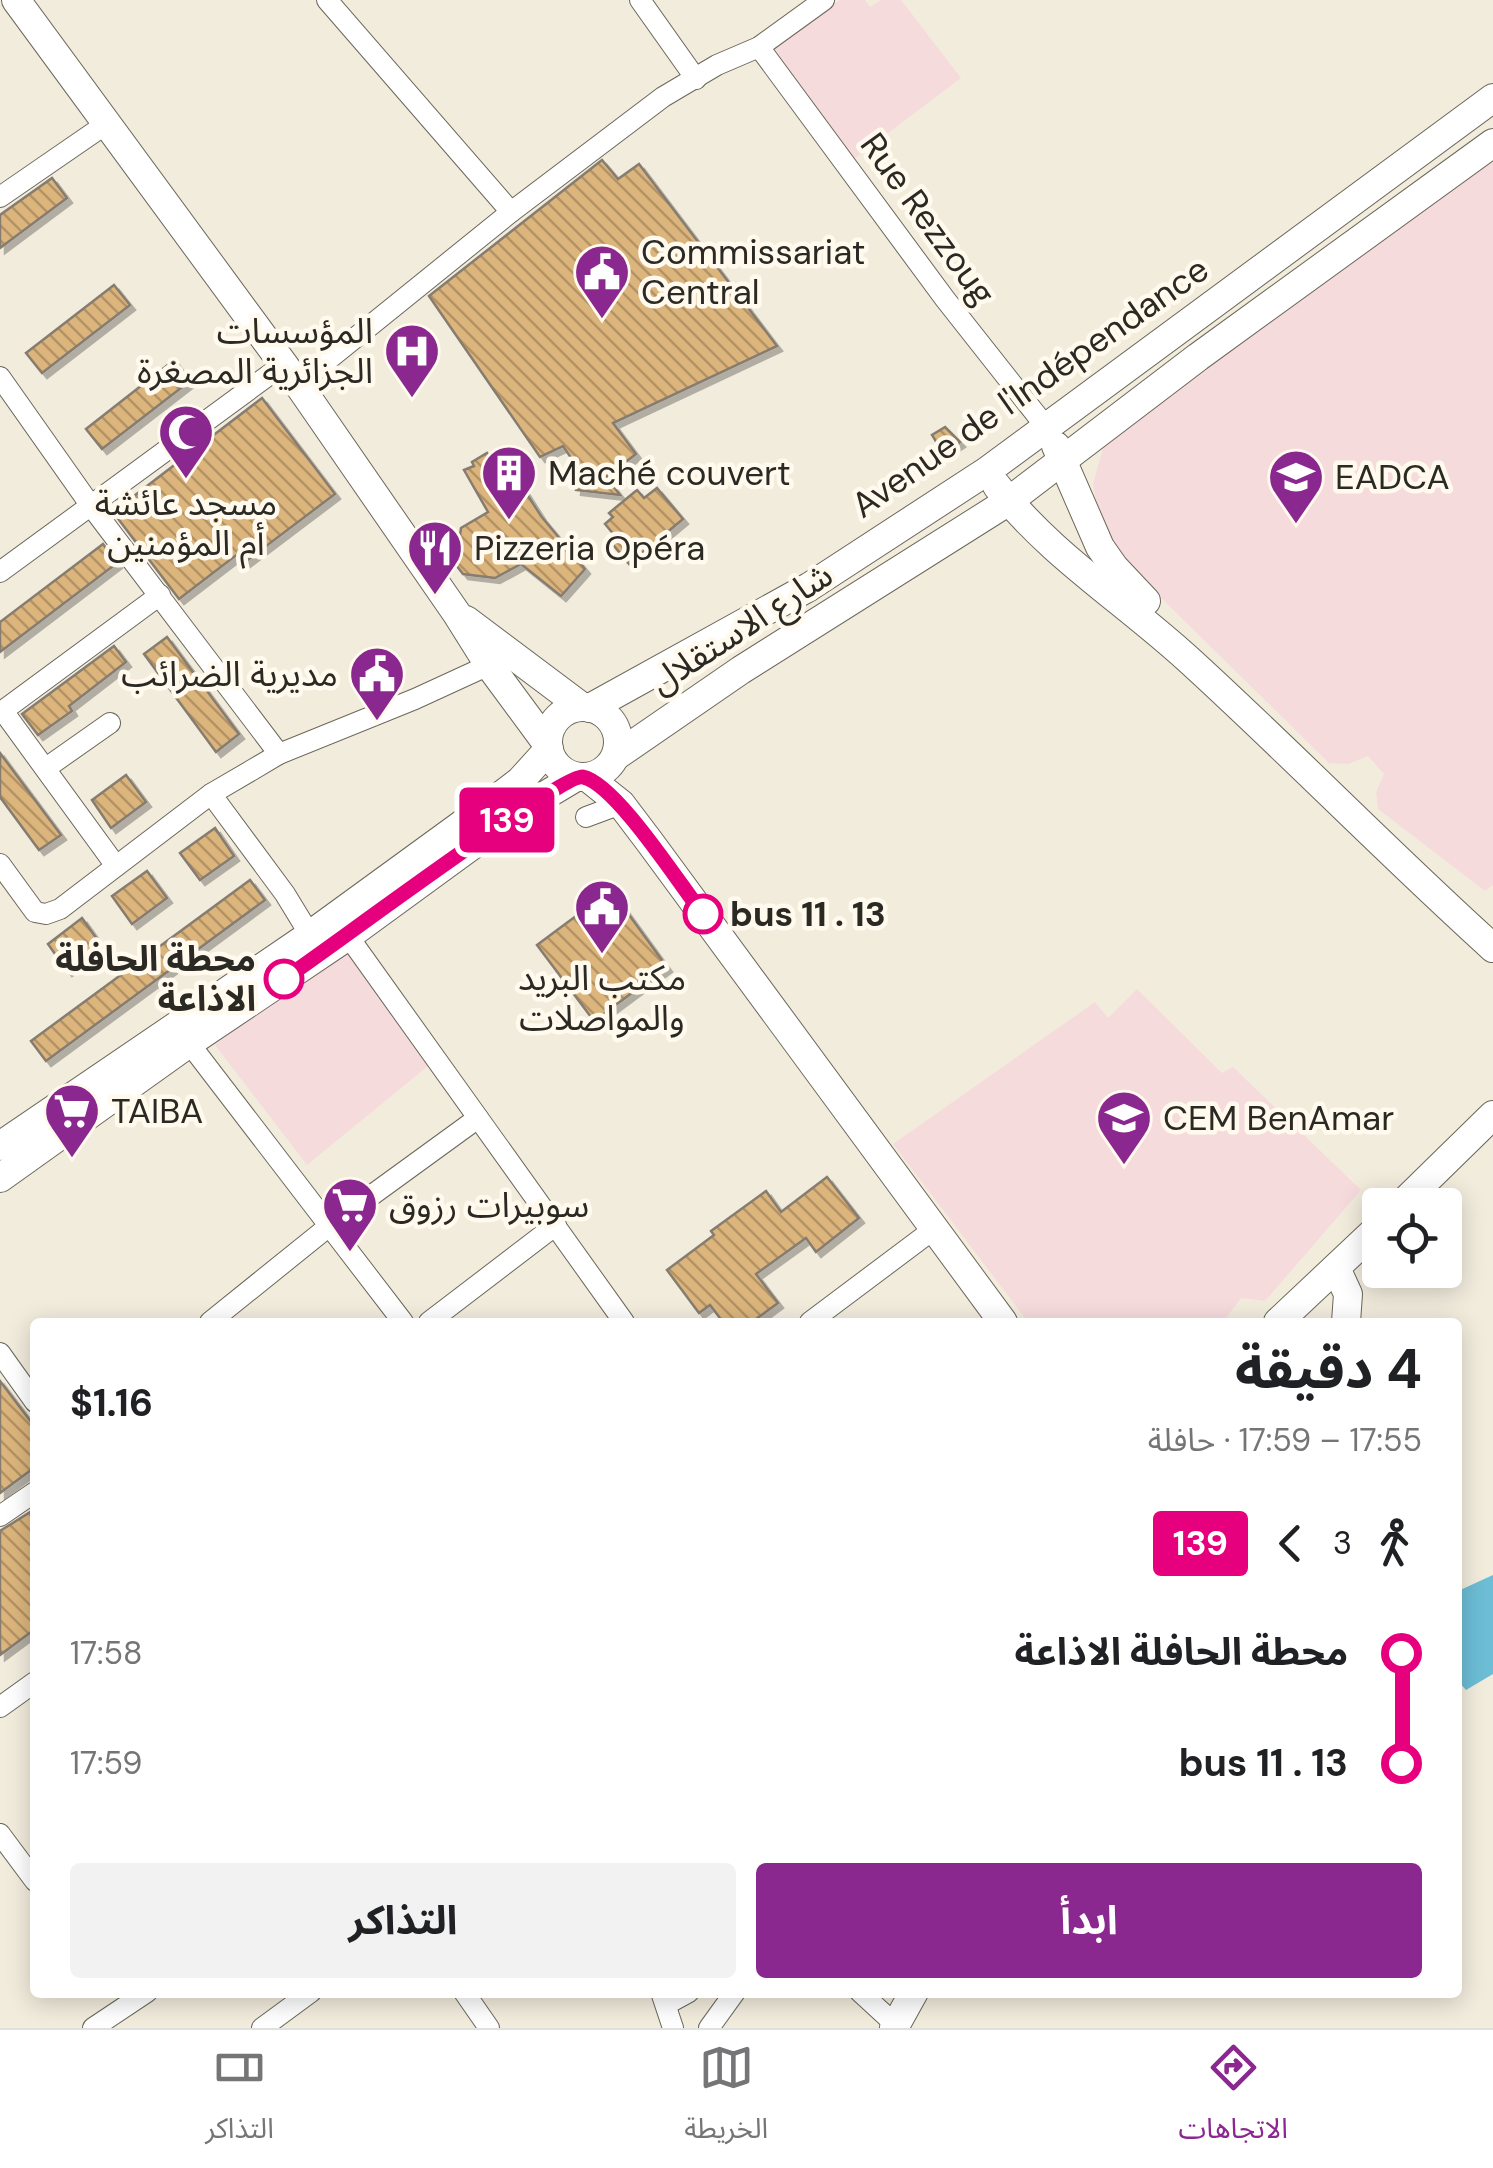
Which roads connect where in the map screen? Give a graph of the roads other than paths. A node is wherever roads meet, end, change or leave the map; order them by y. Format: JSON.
{"nodes":[{"id":1,"x":16,"y":0,"type":"edge"},
{"id":2,"x":327,"y":0,"type":"edge"},
{"id":3,"x":640,"y":0,"type":"edge"},
{"id":4,"x":824,"y":0,"type":"edge"},
{"id":5,"x":760,"y":47,"type":"junction"},
{"id":6,"x":696,"y":79,"type":"junction"},
{"id":7,"x":1493,"y":98,"type":"edge"},
{"id":8,"x":106,"y":124,"type":"junction"},
{"id":9,"x":1493,"y":143,"type":"edge"},
{"id":10,"x":0,"y":197,"type":"edge"},
{"id":11,"x":511,"y":212,"type":"junction"},
{"id":12,"x":1270,"y":262,"type":"junction"},
{"id":13,"x":1292,"y":288,"type":"junction"},
{"id":14,"x":1178,"y":330,"type":"junction"},
{"id":15,"x":1198,"y":356,"type":"junction"},
{"id":16,"x":291,"y":374,"type":"junction"},
{"id":17,"x":0,"y":377,"type":"edge"},
{"id":18,"x":1046,"y":427,"type":"junction"},
{"id":19,"x":1096,"y":432,"type":"junction"},
{"id":20,"x":1064,"y":460,"type":"junction"},
{"id":21,"x":987,"y":471,"type":"junction"},
{"id":22,"x":1008,"y":501,"type":"junction"},
{"id":23,"x":91,"y":506,"type":"junction"},
{"id":24,"x":1090,"y":528,"type":"junction"},
{"id":25,"x":0,"y":572,"type":"edge"},
{"id":26,"x":160,"y":595,"type":"junction"},
{"id":27,"x":457,"y":614,"type":"junction"},
{"id":28,"x":488,"y":665,"type":"junction"},
{"id":29,"x":586,"y":707,"type":"junction"},
{"id":30,"x":2,"y":712,"type":"edge"},
{"id":31,"x":110,"y":723,"type":"dead end"},
{"id":32,"x":548,"y":747,"type":"junction"},
{"id":33,"x":279,"y":754,"type":"junction"},
{"id":34,"x":46,"y":768,"type":"junction"},
{"id":35,"x":597,"y":768,"type":"junction"},
{"id":36,"x":211,"y":794,"type":"junction"},
{"id":37,"x":621,"y":804,"type":"junction"},
{"id":38,"x":586,"y":817,"type":"dead end"},
{"id":39,"x":0,"y":864,"type":"edge"},
{"id":40,"x":116,"y":866,"type":"junction"},
{"id":41,"x":1493,"y":928,"type":"edge"},
{"id":42,"x":310,"y":934,"type":"junction"},
{"id":43,"x":348,"y":936,"type":"junction"},
{"id":44,"x":1493,"y":948,"type":"edge"},
{"id":45,"x":190,"y":1043,"type":"junction"},
{"id":46,"x":1493,"y":1115,"type":"edge"},
{"id":47,"x":478,"y":1118,"type":"junction"},
{"id":48,"x":0,"y":1146,"type":"edge"},
{"id":49,"x":0,"y":1178,"type":"edge"},
{"id":50,"x":1418,"y":1188,"type":"edge"},
{"id":51,"x":556,"y":1225,"type":"junction"},
{"id":52,"x":328,"y":1227,"type":"junction"},
{"id":53,"x":934,"y":1229,"type":"junction"},
{"id":54,"x":1362,"y":1243,"type":"edge"},
{"id":55,"x":1336,"y":1268,"type":"junction"},
{"id":56,"x":215,"y":1318,"type":"edge"},
{"id":57,"x":400,"y":1318,"type":"edge"},
{"id":58,"x":434,"y":1318,"type":"edge"},
{"id":59,"x":621,"y":1318,"type":"edge"},
{"id":60,"x":815,"y":1318,"type":"edge"},
{"id":61,"x":1000,"y":1318,"type":"edge"},
{"id":62,"x":1282,"y":1318,"type":"edge"},
{"id":63,"x":1346,"y":1318,"type":"edge"},
{"id":64,"x":1,"y":1356,"type":"edge"},
{"id":65,"x":30,"y":1395,"type":"edge"},
{"id":66,"x":30,"y":1495,"type":"edge"},
{"id":67,"x":0,"y":1516,"type":"edge"},
{"id":68,"x":30,"y":1684,"type":"edge"},
{"id":69,"x":4,"y":1697,"type":"edge"},
{"id":70,"x":0,"y":1834,"type":"edge"},
{"id":71,"x":30,"y":1874,"type":"edge"},
{"id":72,"x":138,"y":1998,"type":"edge"},
{"id":73,"x":303,"y":1998,"type":"edge"},
{"id":74,"x":468,"y":1998,"type":"edge"},
{"id":75,"x":664,"y":1998,"type":"edge"},
{"id":76,"x":731,"y":1998,"type":"edge"},
{"id":77,"x":866,"y":1998,"type":"edge"},
{"id":78,"x":911,"y":1998,"type":"edge"},
{"id":79,"x":113,"y":2014,"type":"edge"},
{"id":80,"x":894,"y":2027,"type":"edge"},
{"id":81,"x":262,"y":2028,"type":"edge"},
{"id":82,"x":490,"y":2028,"type":"edge"},
{"id":83,"x":673,"y":2028,"type":"edge"},
{"id":84,"x":709,"y":2028,"type":"edge"}],
"edges":[{"from":1,"to":8,"type":"main road"},
{"from":2,"to":11,"type":"street"},
{"from":3,"to":6,"type":"street"},
{"from":4,"to":5,"type":"street"},
{"from":5,"to":6,"type":"street"},
{"from":5,"to":18,"type":"street","name":"Rue Rezzoug"},
{"from":6,"to":11,"type":"street"},
{"from":7,"to":12,"type":"main road","name":"Avenue de l'Indépendance"},
{"from":8,"to":10,"type":"street"},
{"from":8,"to":16,"type":"main road"},
{"from":9,"to":13,"type":"main road","name":"شارع الاستقلال"},
{"from":11,"to":16,"type":"street"},
{"from":12,"to":13,"type":"main road"},
{"from":12,"to":14,"type":"main road","name":"Avenue de l'Indépendance"},
{"from":13,"to":15,"type":"main road","name":"شارع الاستقلال"},
{"from":14,"to":15,"type":"main road"},
{"from":14,"to":18,"type":"main road","name":"Avenue de l'Indépendance"},
{"from":15,"to":19,"type":"main road","name":"شارع الاستقلال"},
{"from":16,"to":23,"type":"street"},
{"from":16,"to":27,"type":"main road"},
{"from":17,"to":23,"type":"street"},
{"from":18,"to":20,"type":"main road"},
{"from":18,"to":21,"type":"main road","name":"Avenue de l'Indépendance"},
{"from":19,"to":20,"type":"main road","name":"شارع الاستقلال"},
{"from":19,"to":24,"type":"main road"},
{"from":20,"to":22,"type":"main road","name":"شارع الاستقلال"},
{"from":20,"to":24,"type":"main road"},
{"from":21,"to":22,"type":"main road"},
{"from":21,"to":29,"type":"main road","name":"Avenue de l'Indépendance"},
{"from":22,"to":35,"type":"main road","name":"شارع الاستقلال"},
{"from":22,"to":44,"type":"main road"},
{"from":23,"to":25,"type":"street"},
{"from":23,"to":26,"type":"street"},
{"from":24,"to":41,"type":"main road"},
{"from":26,"to":30,"type":"street"},
{"from":26,"to":33,"type":"street"},
{"from":27,"to":28,"type":"main road"},
{"from":27,"to":29,"type":"main road"},
{"from":28,"to":32,"type":"main road"},
{"from":28,"to":33,"type":"street"},
{"from":29,"to":32,"type":"main road"},
{"from":29,"to":35,"type":"main road"},
{"from":30,"to":34,"type":"street"},
{"from":31,"to":34,"type":"street"},
{"from":32,"to":35,"type":"main road"},
{"from":32,"to":42,"type":"main road"},
{"from":33,"to":36,"type":"street"},
{"from":34,"to":40,"type":"street"},
{"from":35,"to":37,"type":"main road"},
{"from":35,"to":43,"type":"main road"},
{"from":36,"to":40,"type":"street"},
{"from":36,"to":42,"type":"street"},
{"from":37,"to":38,"type":"street"},
{"from":37,"to":53,"type":"main road"},
{"from":39,"to":40,"type":"street"},
{"from":42,"to":48,"type":"main road"},
{"from":43,"to":45,"type":"main road"},
{"from":43,"to":47,"type":"street"},
{"from":45,"to":49,"type":"main road"},
{"from":45,"to":52,"type":"street"},
{"from":46,"to":50,"type":"main road"},
{"from":47,"to":51,"type":"street"},
{"from":47,"to":52,"type":"street"},
{"from":51,"to":58,"type":"street"},
{"from":51,"to":59,"type":"street"},
{"from":52,"to":56,"type":"street"},
{"from":52,"to":57,"type":"street"},
{"from":53,"to":60,"type":"street"},
{"from":53,"to":61,"type":"main road"},
{"from":54,"to":55,"type":"main road"},
{"from":55,"to":62,"type":"main road"},
{"from":55,"to":63,"type":"main road"},
{"from":64,"to":65,"type":"street"},
{"from":66,"to":67,"type":"street"},
{"from":68,"to":69,"type":"street"},
{"from":70,"to":71,"type":"street"},
{"from":72,"to":79,"type":"street"},
{"from":73,"to":81,"type":"street"},
{"from":74,"to":82,"type":"street"},
{"from":75,"to":83,"type":"street"},
{"from":76,"to":84,"type":"street"},
{"from":77,"to":80,"type":"street"},
{"from":78,"to":80,"type":"main road"}]}
